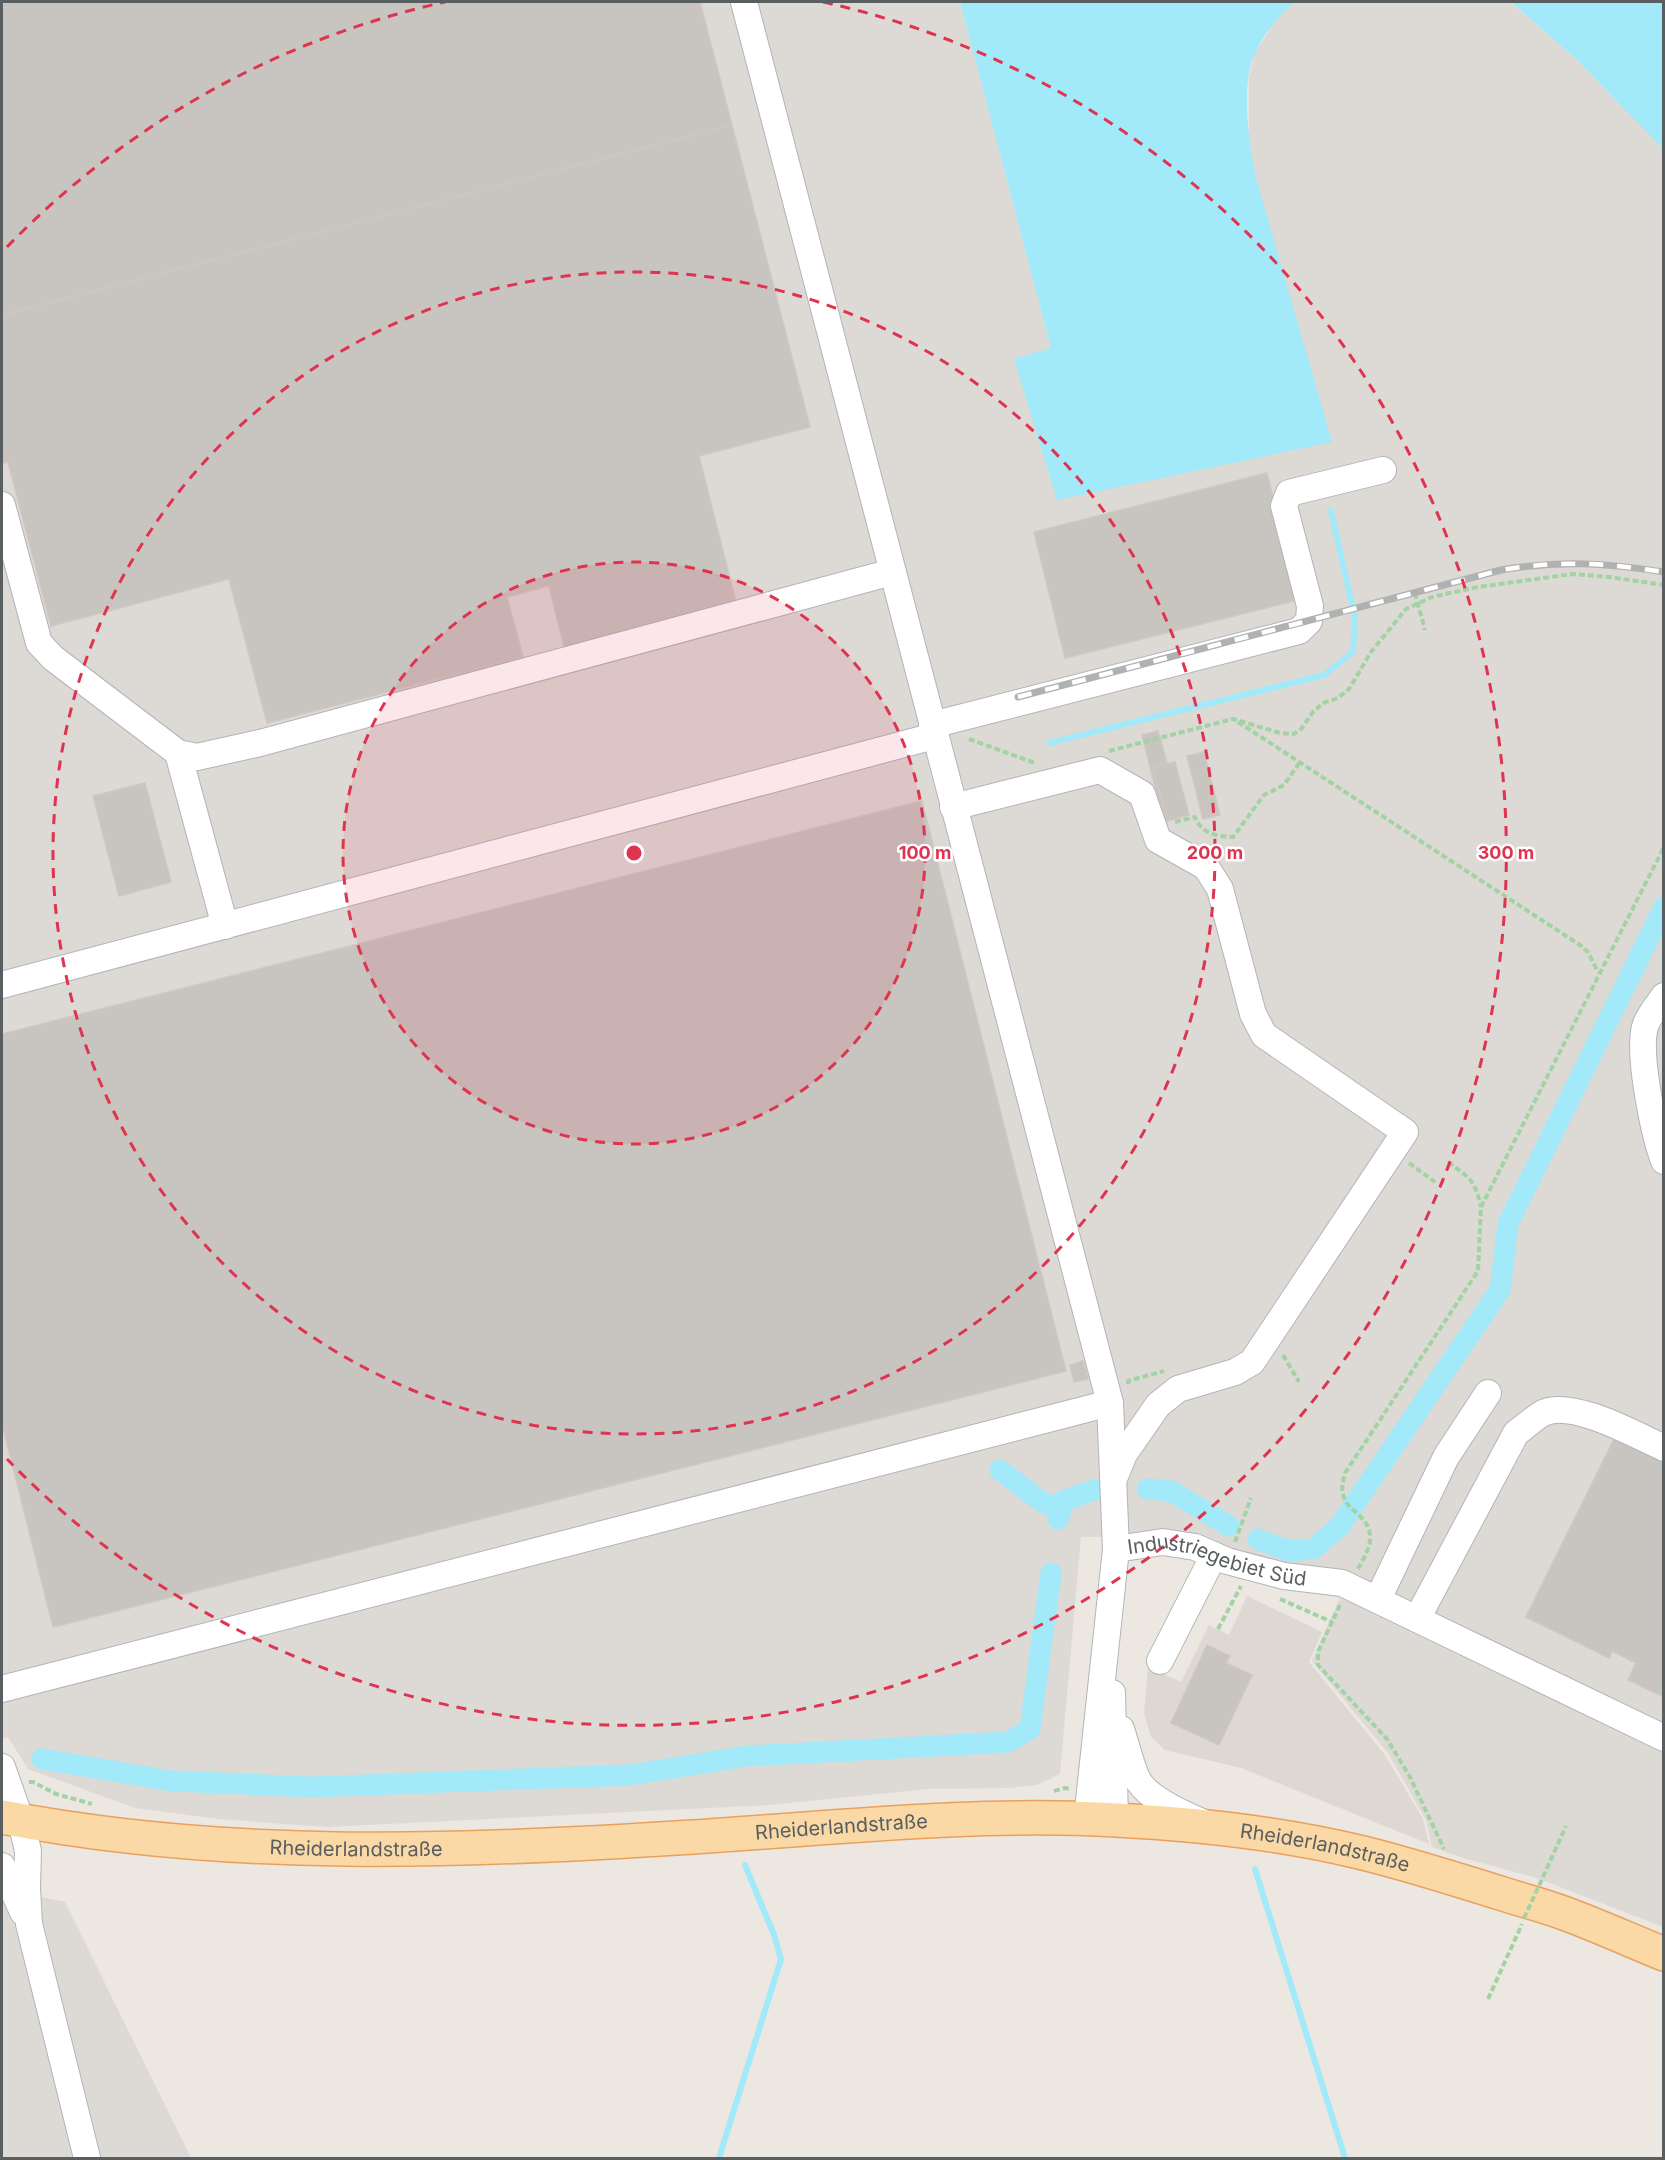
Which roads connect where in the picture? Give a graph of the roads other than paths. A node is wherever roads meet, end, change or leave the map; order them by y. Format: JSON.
{"nodes":[{"id":1,"x":744,"y":2,"type":"edge"},
{"id":2,"x":1383,"y":470,"type":"dead end"},
{"id":3,"x":2,"y":505,"type":"edge"},
{"id":4,"x":892,"y":572,"type":"junction"},
{"id":5,"x":933,"y":731,"type":"junction"},
{"id":6,"x":178,"y":753,"type":"junction"},
{"id":7,"x":953,"y":807,"type":"junction"},
{"id":8,"x":225,"y":926,"type":"junction"},
{"id":9,"x":2,"y":985,"type":"edge"},
{"id":10,"x":1664,"y":996,"type":"edge"},
{"id":11,"x":1664,"y":1161,"type":"edge"},
{"id":12,"x":1488,"y":1393,"type":"dead end"},
{"id":13,"x":1110,"y":1403,"type":"junction"},
{"id":14,"x":1664,"y":1448,"type":"edge"},
{"id":15,"x":1113,"y":1479,"type":"junction"},
{"id":16,"x":1116,"y":1550,"type":"junction"},
{"id":17,"x":1224,"y":1550,"type":"junction"},
{"id":18,"x":1378,"y":1599,"type":"junction"},
{"id":19,"x":1108,"y":1618,"type":"junction"},
{"id":20,"x":1418,"y":1619,"type":"junction"},
{"id":21,"x":1160,"y":1662,"type":"dead end"},
{"id":22,"x":2,"y":1689,"type":"edge"},
{"id":23,"x":1113,"y":1705,"type":"junction"},
{"id":24,"x":1664,"y":1738,"type":"edge"},
{"id":25,"x":5,"y":1776,"type":"edge"},
{"id":26,"x":1097,"y":1810,"type":"junction"},
{"id":27,"x":11,"y":1819,"type":"edge"},
{"id":28,"x":1213,"y":1828,"type":"junction"},
{"id":29,"x":2,"y":1866,"type":"edge"},
{"id":30,"x":29,"y":1924,"type":"junction"},
{"id":31,"x":1664,"y":1954,"type":"edge"},
{"id":32,"x":87,"y":2158,"type":"edge"}],
"edges":[{"from":1,"to":4,"type":"lane"},
{"from":2,"to":5,"type":"lane"},
{"from":3,"to":6,"type":"lane"},
{"from":4,"to":5,"type":"lane"},
{"from":4,"to":6,"type":"lane"},
{"from":5,"to":7,"type":"lane"},
{"from":5,"to":8,"type":"lane"},
{"from":6,"to":8,"type":"lane"},
{"from":7,"to":13,"type":"lane"},
{"from":7,"to":15,"type":"lane"},
{"from":8,"to":9,"type":"lane"},
{"from":10,"to":11,"type":"lane"},
{"from":12,"to":18,"type":"lane"},
{"from":13,"to":15,"type":"lane"},
{"from":13,"to":22,"type":"lane"},
{"from":14,"to":20,"type":"lane"},
{"from":15,"to":16,"type":"lane"},
{"from":16,"to":17,"type":"lane","name":"Industriegebiet Süd"},
{"from":16,"to":19,"type":"lane","name":"Industriegebiet Süd"},
{"from":17,"to":18,"type":"lane","name":"Industriegebiet Süd"},
{"from":17,"to":21,"type":"lane"},
{"from":18,"to":20,"type":"lane","name":"Industriegebiet Süd"},
{"from":19,"to":23,"type":"lane","name":"Industriegebiet Süd"},
{"from":19,"to":26,"type":"lane","name":"Industriegebiet Süd"},
{"from":20,"to":24,"type":"lane","name":"Industriegebiet Süd"},
{"from":23,"to":26,"type":"lane","name":"Industriegebiet Süd"},
{"from":23,"to":28,"type":"lane","name":"Industriegebiet Süd"},
{"from":25,"to":27,"type":"lane"},
{"from":26,"to":27,"type":"main road","name":"Rheiderlandstraße"},
{"from":26,"to":28,"type":"main road","name":"Rheiderlandstraße"},
{"from":27,"to":30,"type":"lane"},
{"from":28,"to":31,"type":"main road","name":"Rheiderlandstraße"},
{"from":29,"to":30,"type":"lane"},
{"from":30,"to":32,"type":"lane"}]}
